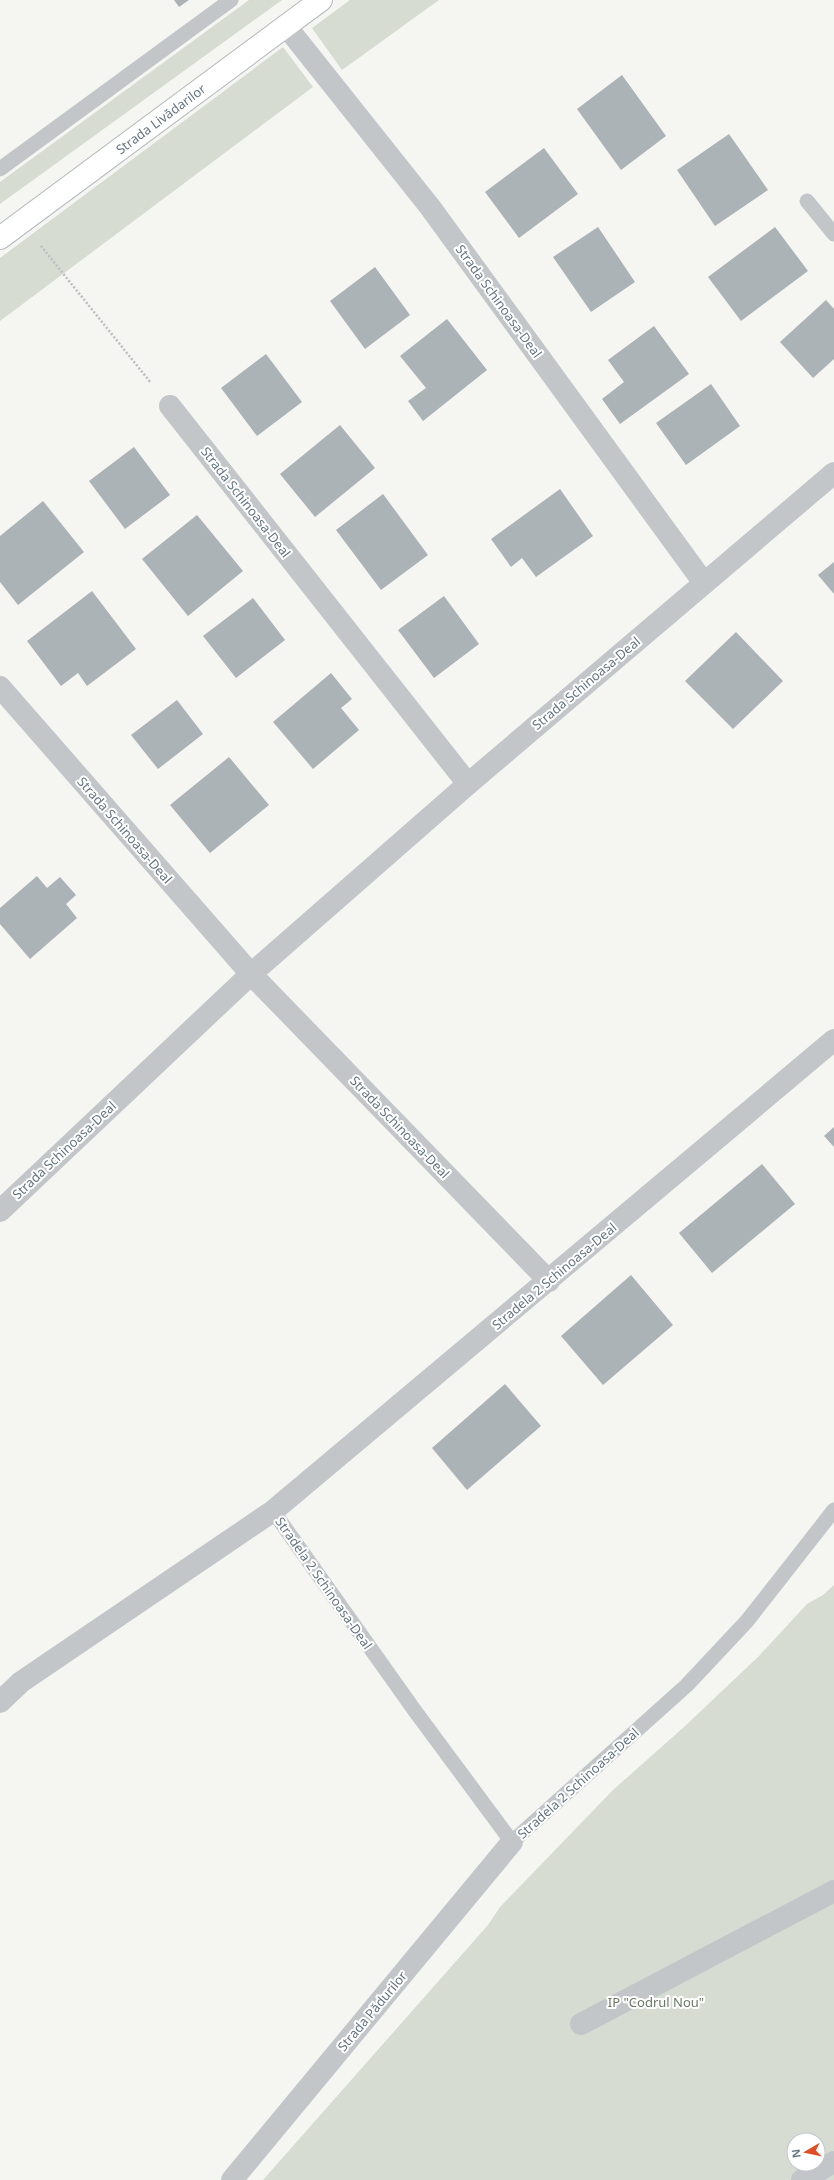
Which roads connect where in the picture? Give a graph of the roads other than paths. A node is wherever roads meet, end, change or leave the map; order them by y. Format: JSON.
{"nodes":[{"id":1,"x":231,"y":0,"type":"edge"},
{"id":2,"x":321,"y":0,"type":"edge"},
{"id":3,"x":286,"y":26,"type":"junction"},
{"id":4,"x":0,"y":169,"type":"edge"},
{"id":5,"x":807,"y":201,"type":"dead end"},
{"id":6,"x":834,"y":234,"type":"edge"},
{"id":7,"x":0,"y":238,"type":"edge"},
{"id":8,"x":170,"y":406,"type":"road end"},
{"id":9,"x":834,"y":473,"type":"edge"},
{"id":10,"x":704,"y":583,"type":"junction"},
{"id":11,"x":0,"y":687,"type":"edge"},
{"id":12,"x":468,"y":784,"type":"junction"},
{"id":13,"x":251,"y":974,"type":"junction"},
{"id":14,"x":834,"y":1040,"type":"edge"},
{"id":15,"x":0,"y":1211,"type":"edge"},
{"id":16,"x":549,"y":1281,"type":"junction"},
{"id":17,"x":834,"y":1510,"type":"edge"},
{"id":18,"x":273,"y":1511,"type":"junction"},
{"id":19,"x":0,"y":1702,"type":"edge"},
{"id":20,"x":512,"y":1842,"type":"junction"},
{"id":21,"x":834,"y":1892,"type":"edge"},
{"id":22,"x":581,"y":2024,"type":"dead end"},
{"id":23,"x":834,"y":2162,"type":"edge"},
{"id":24,"x":232,"y":2180,"type":"edge"},
{"id":25,"x":802,"y":2180,"type":"edge"}],
"edges":[{"from":1,"to":4,"type":"lane"},
{"from":2,"to":3,"type":"street","name":"Strada Livădarilor"},
{"from":3,"to":7,"type":"street","name":"Strada Livădarilor"},
{"from":3,"to":10,"type":"street","name":"Strada Schinoasa-Deal"},
{"from":5,"to":6,"type":"lane"},
{"from":8,"to":12,"type":"street","name":"Strada Schinoasa-Deal"},
{"from":9,"to":10,"type":"street","name":"Strada Schinoasa-Deal"},
{"from":10,"to":12,"type":"street","name":"Strada Schinoasa-Deal"},
{"from":11,"to":13,"type":"street","name":"Strada Schinoasa-Deal"},
{"from":12,"to":13,"type":"street","name":"Strada Schinoasa-Deal"},
{"from":13,"to":15,"type":"street","name":"Strada Schinoasa-Deal"},
{"from":13,"to":16,"type":"street","name":"Strada Schinoasa-Deal"},
{"from":14,"to":16,"type":"street","name":"Stradela 2 Schinoasa-Deal"},
{"from":16,"to":18,"type":"street","name":"Stradela 2 Schinoasa-Deal"},
{"from":17,"to":20,"type":"lane","name":"Stradela 2 Schinoasa-Deal"},
{"from":18,"to":19,"type":"street","name":"Stradela 2 Schinoasa-Deal"},
{"from":18,"to":20,"type":"lane","name":"Stradela 2 Schinoasa-Deal"},
{"from":20,"to":24,"type":"street","name":"Strada Pădurilor"},
{"from":21,"to":22,"type":"street"},
{"from":23,"to":25,"type":"street"}]}
